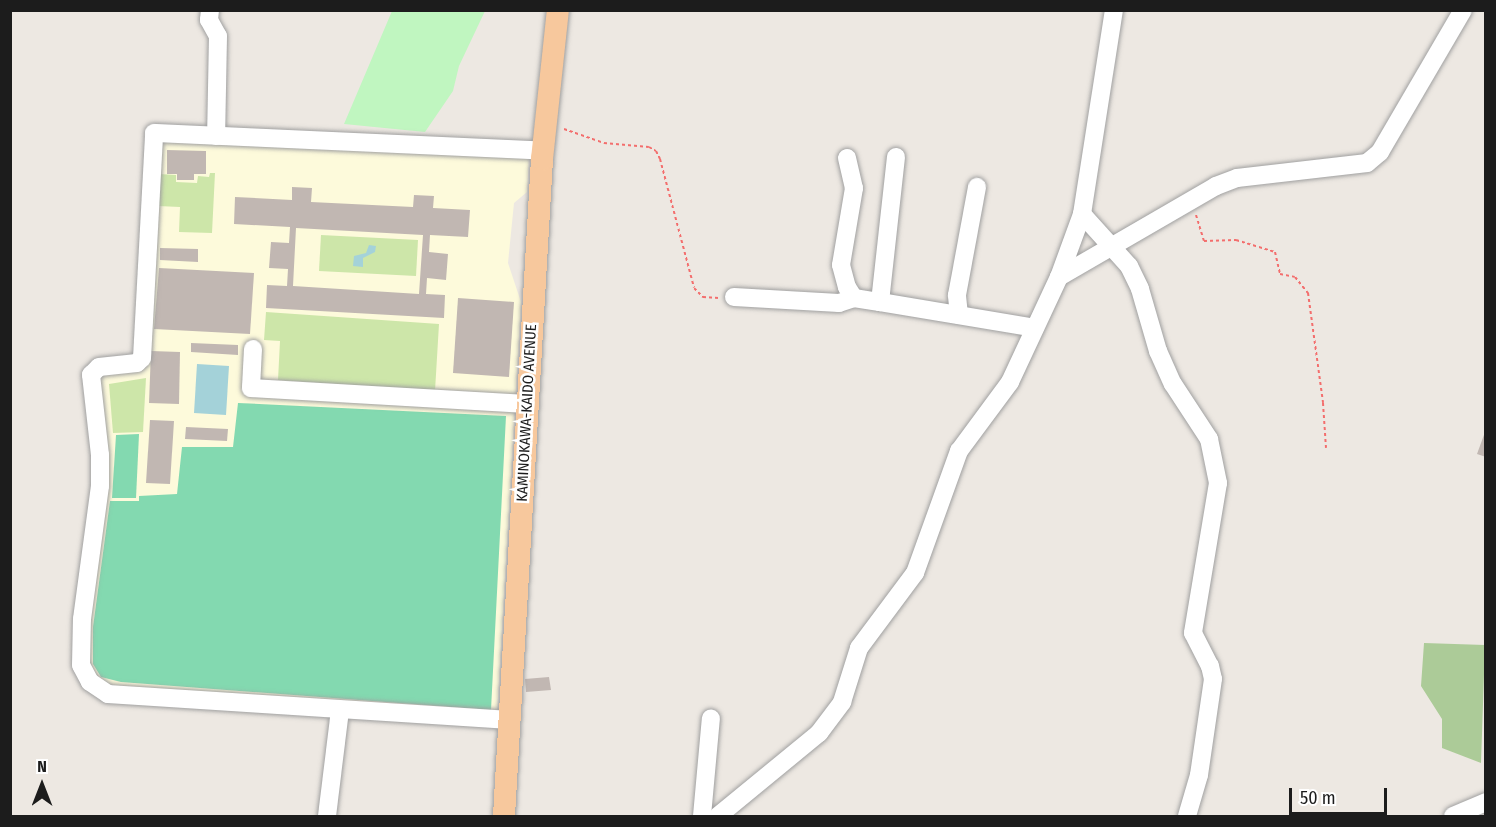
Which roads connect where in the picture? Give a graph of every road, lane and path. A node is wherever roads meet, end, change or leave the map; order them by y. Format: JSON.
{"nodes":[{"id":1,"x":210,"y":10,"type":"edge"},
{"id":2,"x":558,"y":10,"type":"edge"},
{"id":3,"x":1114,"y":10,"type":"edge"},
{"id":4,"x":1463,"y":10,"type":"edge"},
{"id":5,"x":545,"y":125,"type":"junction"},
{"id":6,"x":216,"y":136,"type":"junction"},
{"id":7,"x":543,"y":151,"type":"junction"},
{"id":8,"x":896,"y":157,"type":"dead end"},
{"id":9,"x":847,"y":158,"type":"dead end"},
{"id":10,"x":977,"y":187,"type":"dead end"},
{"id":11,"x":1191,"y":200,"type":"junction"},
{"id":12,"x":1082,"y":214,"type":"junction"},
{"id":13,"x":1113,"y":246,"type":"junction"},
{"id":14,"x":1059,"y":277,"type":"junction"},
{"id":15,"x":734,"y":297,"type":"joint"},
{"id":16,"x":854,"y":298,"type":"junction"},
{"id":17,"x":880,"y":302,"type":"junction"},
{"id":18,"x":959,"y":315,"type":"junction"},
{"id":19,"x":1035,"y":328,"type":"junction"},
{"id":20,"x":253,"y":349,"type":"dead end"},
{"id":21,"x":526,"y":404,"type":"junction"},
{"id":22,"x":1326,"y":448,"type":"dead end"},
{"id":23,"x":340,"y":710,"type":"junction"},
{"id":24,"x":711,"y":718,"type":"dead end"},
{"id":25,"x":510,"y":720,"type":"junction"},
{"id":26,"x":1485,"y":802,"type":"edge"},
{"id":27,"x":327,"y":816,"type":"edge"},
{"id":28,"x":504,"y":816,"type":"edge"},
{"id":29,"x":702,"y":816,"type":"edge"},
{"id":30,"x":718,"y":816,"type":"edge"},
{"id":31,"x":1187,"y":816,"type":"edge"},
{"id":32,"x":1453,"y":816,"type":"edge"}],
"edges":[{"from":1,"to":6,"type":"street"},
{"from":2,"to":5,"type":"main road","name":"KAMINOKAWA-KAIDO AVENUE"},
{"from":3,"to":12,"type":"street"},
{"from":4,"to":11,"type":"street"},
{"from":5,"to":7,"type":"main road","name":"KAMINOKAWA-KAIDO AVENUE"},
{"from":5,"to":15,"type":"path"},
{"from":6,"to":7,"type":"street"},
{"from":6,"to":23,"type":"street"},
{"from":7,"to":21,"type":"main road","name":"KAMINOKAWA-KAIDO AVENUE"},
{"from":8,"to":17,"type":"street"},
{"from":9,"to":16,"type":"street"},
{"from":10,"to":18,"type":"street"},
{"from":11,"to":13,"type":"street"},
{"from":11,"to":22,"type":"path"},
{"from":12,"to":13,"type":"street"},
{"from":12,"to":14,"type":"street"},
{"from":13,"to":14,"type":"street"},
{"from":13,"to":31,"type":"street"},
{"from":14,"to":19,"type":"street"},
{"from":15,"to":16,"type":"street"},
{"from":16,"to":17,"type":"street"},
{"from":17,"to":18,"type":"street"},
{"from":18,"to":19,"type":"street"},
{"from":19,"to":30,"type":"street"},
{"from":20,"to":21,"type":"street"},
{"from":21,"to":25,"type":"main road","name":"KAMINOKAWA-KAIDO AVENUE"},
{"from":23,"to":25,"type":"street"},
{"from":23,"to":27,"type":"street"},
{"from":24,"to":29,"type":"street"},
{"from":25,"to":28,"type":"main road","name":"KAMINOKAWA-KAIDO AVENUE"},
{"from":26,"to":32,"type":"street"}]}
